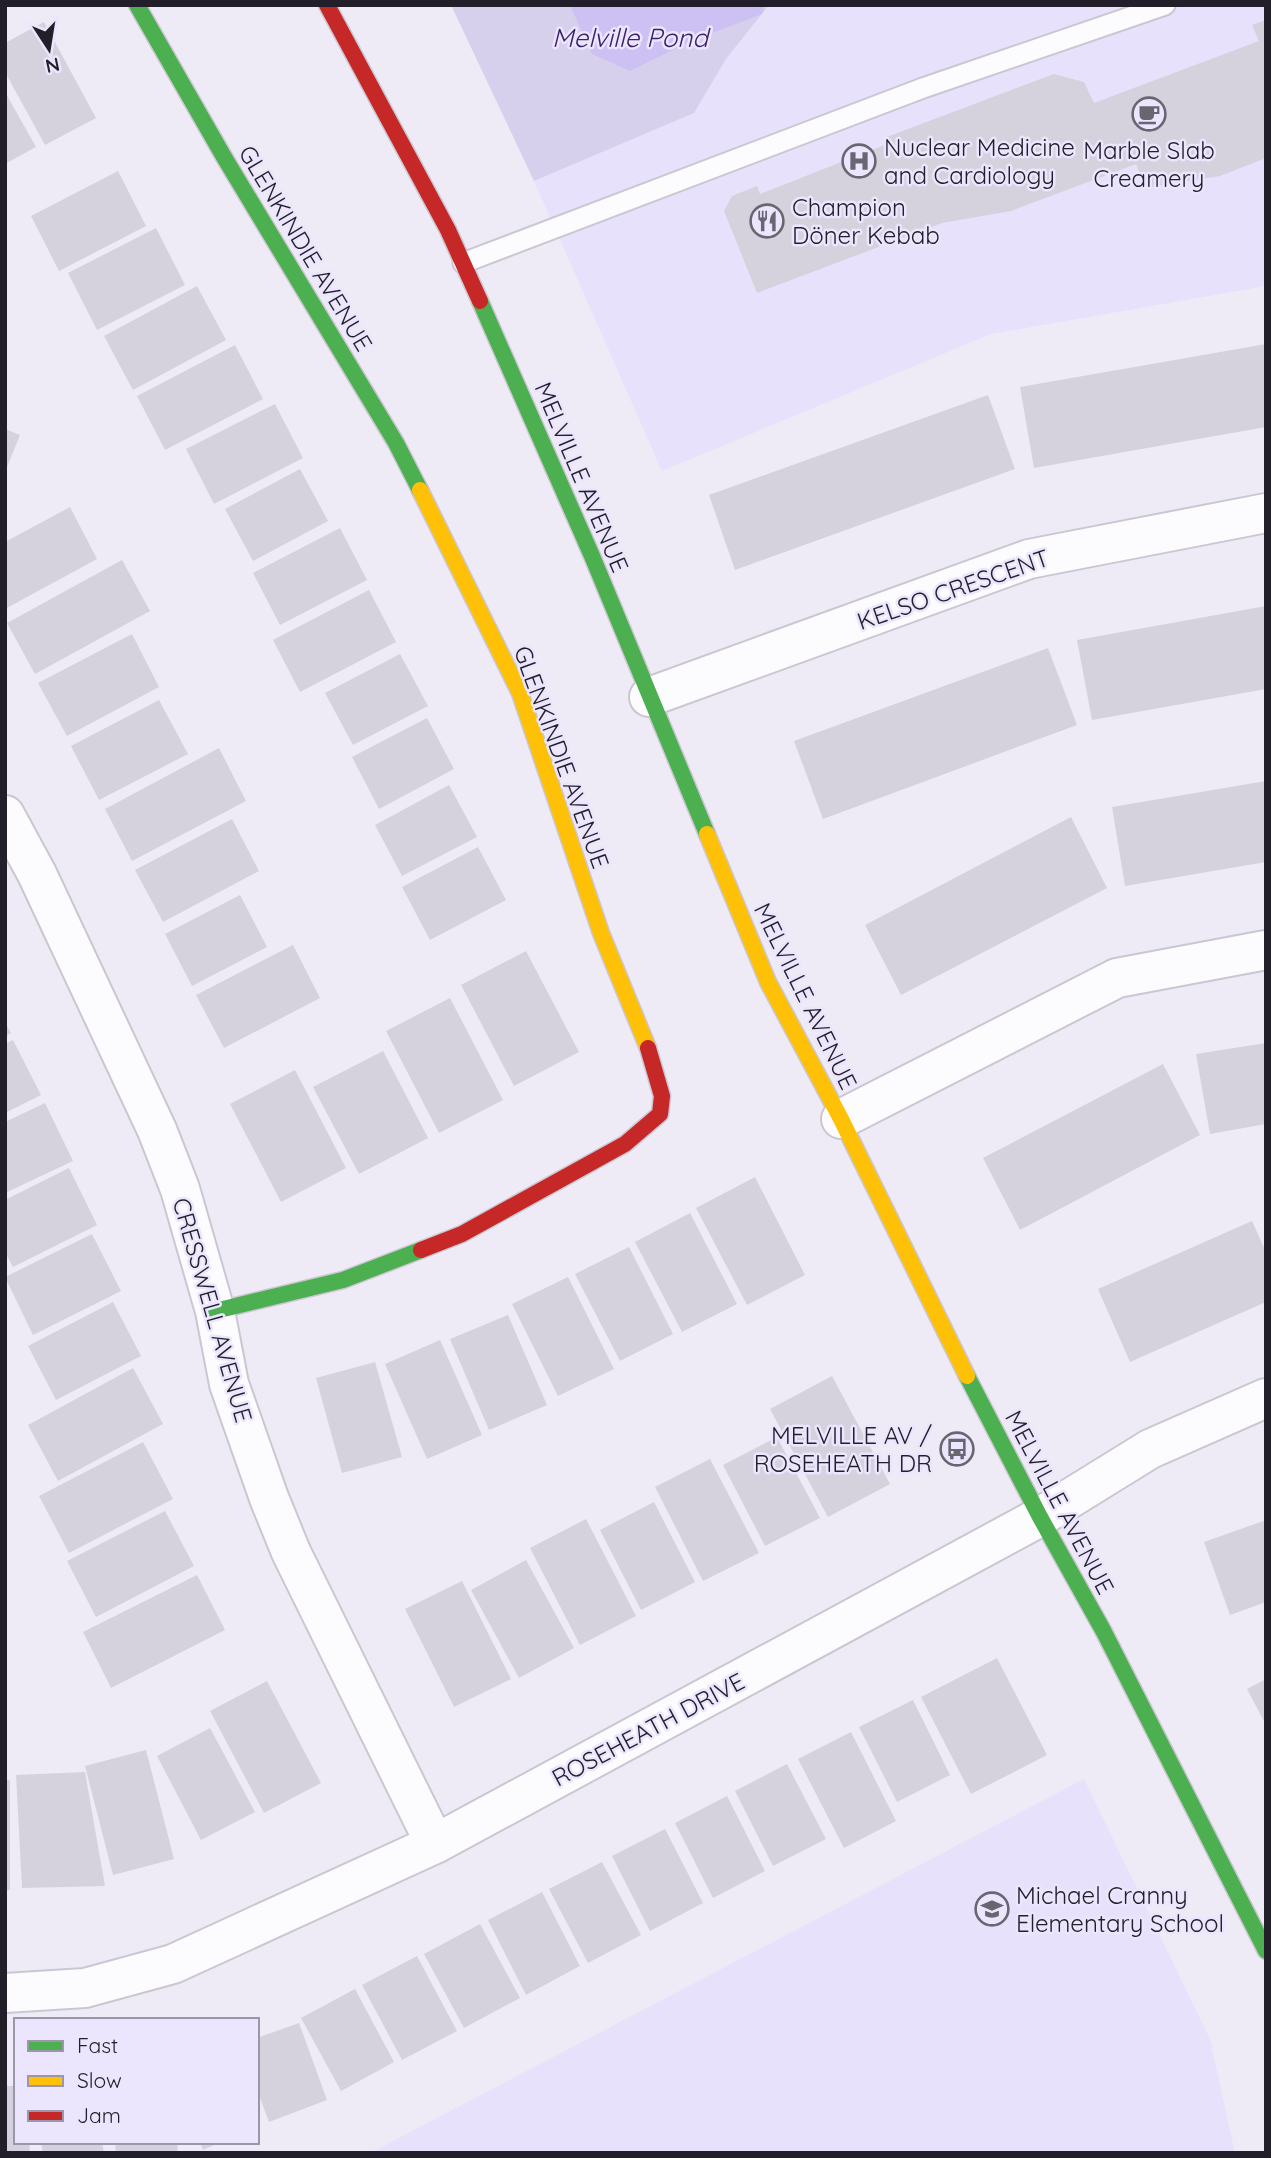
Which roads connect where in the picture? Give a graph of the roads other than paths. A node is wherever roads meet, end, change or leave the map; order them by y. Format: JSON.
{"nodes":[{"id":1,"x":137,"y":5,"type":"edge"},
{"id":2,"x":327,"y":5,"type":"edge"},
{"id":3,"x":1165,"y":5,"type":"edge"},
{"id":4,"x":463,"y":264,"type":"junction"},
{"id":5,"x":1266,"y":513,"type":"edge"},
{"id":6,"x":649,"y":697,"type":"junction"},
{"id":7,"x":5,"y":815,"type":"edge"},
{"id":8,"x":1266,"y":950,"type":"edge"},
{"id":9,"x":841,"y":1119,"type":"junction"},
{"id":10,"x":215,"y":1311,"type":"junction"},
{"id":11,"x":1266,"y":1398,"type":"edge"},
{"id":12,"x":1040,"y":1517,"type":"junction"},
{"id":13,"x":435,"y":1844,"type":"junction"},
{"id":14,"x":1266,"y":1951,"type":"edge"},
{"id":15,"x":5,"y":1993,"type":"edge"}],
"edges":[{"from":1,"to":10,"type":"street","name":"GLENKINDIE AVENUE"},
{"from":2,"to":4,"type":"street","name":"MELVILLE AVENUE"},
{"from":3,"to":4,"type":"lane"},
{"from":4,"to":6,"type":"street","name":"MELVILLE AVENUE"},
{"from":5,"to":6,"type":"street","name":"KELSO CRESCENT"},
{"from":6,"to":9,"type":"street","name":"MELVILLE AVENUE"},
{"from":7,"to":10,"type":"street","name":"CRESSWELL AVENUE"},
{"from":8,"to":9,"type":"street"},
{"from":9,"to":12,"type":"street","name":"MELVILLE AVENUE"},
{"from":10,"to":13,"type":"street","name":"CRESSWELL AVENUE"},
{"from":11,"to":12,"type":"street","name":"ROSEHEATH DRIVE"},
{"from":12,"to":13,"type":"street","name":"ROSEHEATH DRIVE"},
{"from":12,"to":14,"type":"street","name":"MELVILLE AVENUE"},
{"from":13,"to":15,"type":"street","name":"ROSEHEATH DRIVE"}]}
